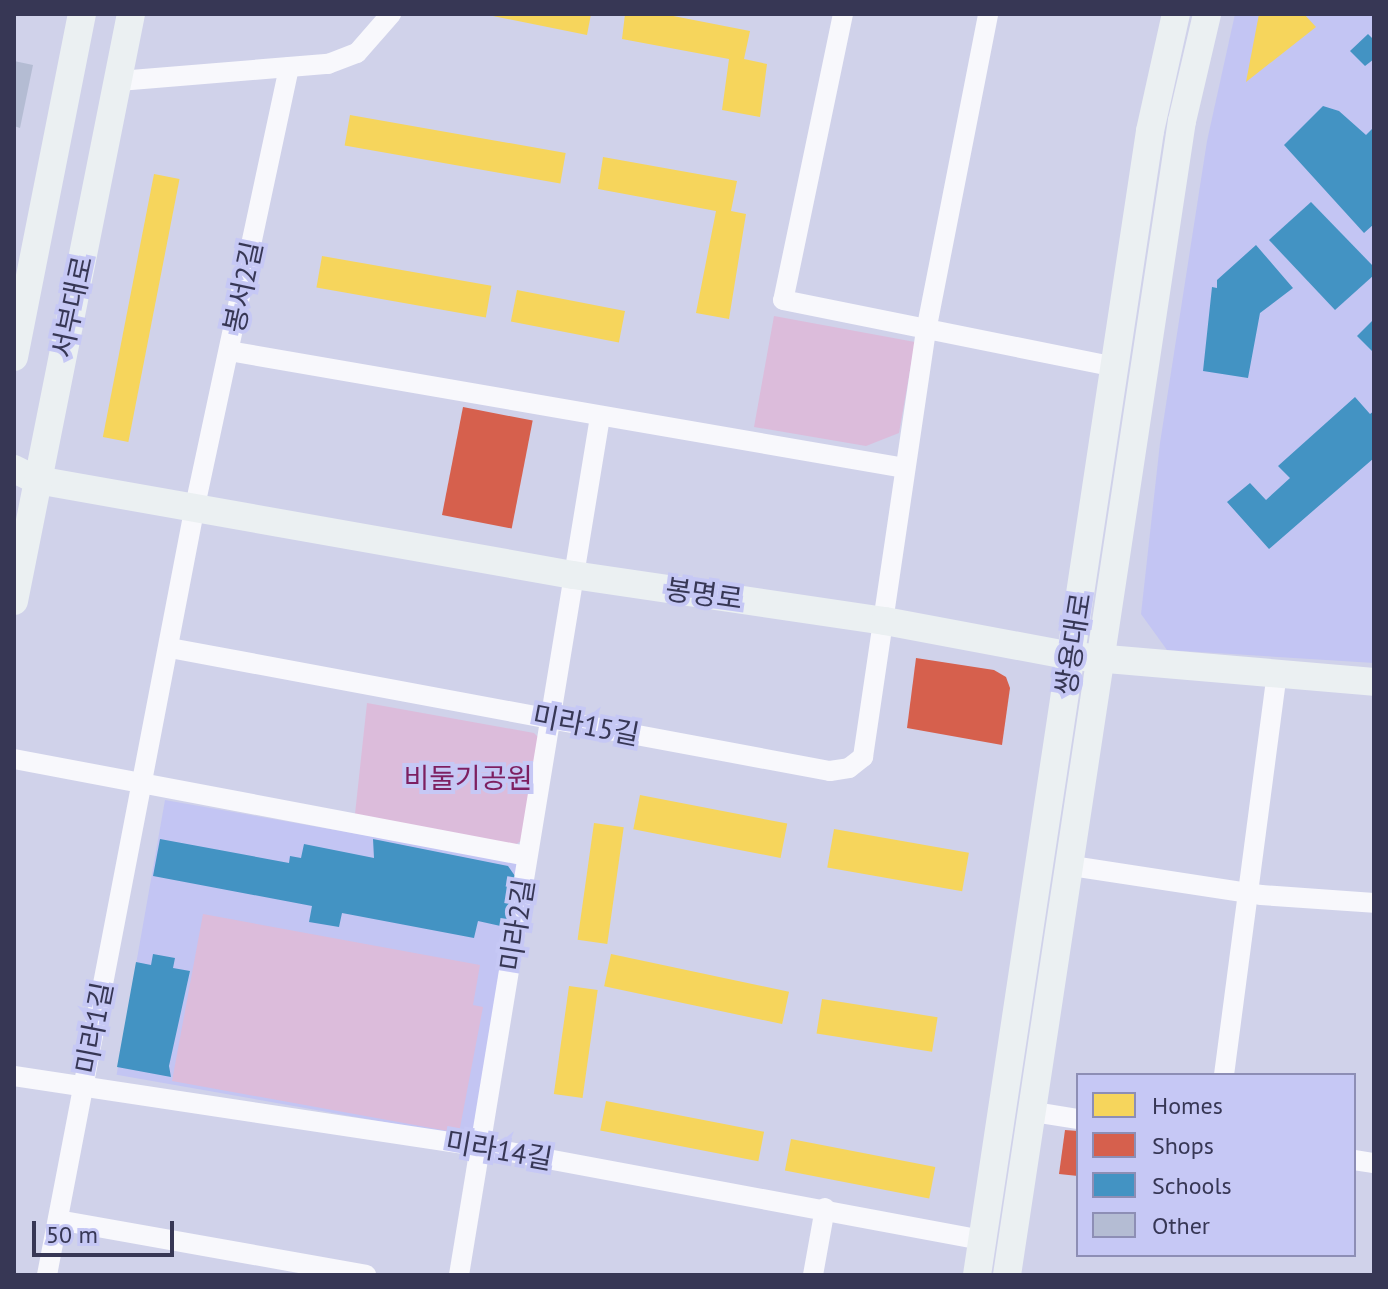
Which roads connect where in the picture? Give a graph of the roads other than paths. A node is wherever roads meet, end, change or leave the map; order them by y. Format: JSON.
{"nodes":[{"id":1,"x":82,"y":14,"type":"edge"},
{"id":2,"x":131,"y":14,"type":"edge"},
{"id":3,"x":391,"y":14,"type":"edge"},
{"id":4,"x":843,"y":14,"type":"edge"},
{"id":5,"x":988,"y":14,"type":"edge"},
{"id":6,"x":1176,"y":14,"type":"edge"},
{"id":7,"x":1207,"y":14,"type":"edge"},
{"id":8,"x":289,"y":67,"type":"junction"},
{"id":9,"x":119,"y":81,"type":"junction"},
{"id":10,"x":927,"y":326,"type":"junction"},
{"id":11,"x":229,"y":351,"type":"junction"},
{"id":12,"x":14,"y":357,"type":"edge"},
{"id":13,"x":1114,"y":367,"type":"junction"},
{"id":14,"x":600,"y":417,"type":"junction"},
{"id":15,"x":904,"y":468,"type":"junction"},
{"id":16,"x":25,"y":474,"type":"edge"},
{"id":17,"x":195,"y":506,"type":"junction"},
{"id":18,"x":573,"y":575,"type":"junction"},
{"id":19,"x":14,"y":601,"type":"edge"},
{"id":20,"x":885,"y":621,"type":"junction"},
{"id":21,"x":170,"y":648,"type":"junction"},
{"id":22,"x":1072,"y":656,"type":"junction"},
{"id":23,"x":1102,"y":661,"type":"junction"},
{"id":24,"x":1277,"y":675,"type":"junction"},
{"id":25,"x":1374,"y":682,"type":"edge"},
{"id":26,"x":550,"y":719,"type":"junction"},
{"id":27,"x":14,"y":759,"type":"edge"},
{"id":28,"x":142,"y":781,"type":"junction"},
{"id":29,"x":527,"y":856,"type":"junction"},
{"id":30,"x":1072,"y":866,"type":"junction"},
{"id":31,"x":1252,"y":894,"type":"junction"},
{"id":32,"x":1374,"y":903,"type":"edge"},
{"id":33,"x":1224,"y":1073,"type":"edge"},
{"id":34,"x":14,"y":1076,"type":"edge"},
{"id":35,"x":83,"y":1087,"type":"junction"},
{"id":36,"x":1034,"y":1112,"type":"junction"},
{"id":37,"x":1076,"y":1119,"type":"edge"},
{"id":38,"x":483,"y":1147,"type":"junction"},
{"id":39,"x":825,"y":1208,"type":"junction"},
{"id":40,"x":58,"y":1220,"type":"junction"},
{"id":41,"x":982,"y":1240,"type":"junction"},
{"id":42,"x":47,"y":1275,"type":"edge"},
{"id":43,"x":366,"y":1275,"type":"edge"},
{"id":44,"x":459,"y":1275,"type":"edge"},
{"id":45,"x":813,"y":1275,"type":"edge"},
{"id":46,"x":977,"y":1275,"type":"edge"},
{"id":47,"x":1007,"y":1275,"type":"edge"}],
"edges":[{"from":1,"to":12,"type":"main road","name":"서부대로"},
{"from":2,"to":9,"type":"main road","name":"서부대로"},
{"from":3,"to":8,"type":"street"},
{"from":4,"to":10,"type":"street"},
{"from":5,"to":10,"type":"street","name":"미라15길"},
{"from":6,"to":13,"type":"main road","name":"쌍용대로"},
{"from":7,"to":23,"type":"main road","name":"쌍용대로"},
{"from":8,"to":9,"type":"street"},
{"from":8,"to":11,"type":"street","name":"봉서2길"},
{"from":9,"to":16,"type":"main road","name":"서부대로"},
{"from":10,"to":13,"type":"street"},
{"from":10,"to":15,"type":"street","name":"미라15길"},
{"from":11,"to":14,"type":"street"},
{"from":11,"to":17,"type":"street","name":"봉서2길"},
{"from":13,"to":22,"type":"main road","name":"쌍용대로"},
{"from":14,"to":15,"type":"street"},
{"from":14,"to":18,"type":"street","name":"미라2길"},
{"from":15,"to":20,"type":"street","name":"미라15길"},
{"from":16,"to":17,"type":"main road","name":"봉명로"},
{"from":16,"to":19,"type":"main road","name":"서부대로"},
{"from":17,"to":18,"type":"main road","name":"봉명로"},
{"from":17,"to":21,"type":"street","name":"미라1길"},
{"from":18,"to":20,"type":"main road","name":"봉명로"},
{"from":18,"to":26,"type":"street","name":"미라2길"},
{"from":20,"to":22,"type":"main road","name":"봉명로"},
{"from":20,"to":26,"type":"street","name":"미라15길"},
{"from":21,"to":26,"type":"street","name":"미라15길"},
{"from":21,"to":28,"type":"street","name":"미라1길"},
{"from":22,"to":23,"type":"main road","name":"봉명로"},
{"from":22,"to":41,"type":"main road","name":"쌍용대로"},
{"from":23,"to":24,"type":"main road","name":"봉명로"},
{"from":23,"to":30,"type":"main road","name":"쌍용대로"},
{"from":24,"to":25,"type":"main road","name":"봉명로"},
{"from":24,"to":31,"type":"street"},
{"from":26,"to":29,"type":"street","name":"미라2길"},
{"from":27,"to":28,"type":"street"},
{"from":28,"to":29,"type":"street"},
{"from":28,"to":35,"type":"street","name":"미라1길"},
{"from":29,"to":38,"type":"street","name":"미라2길"},
{"from":30,"to":31,"type":"street"},
{"from":30,"to":36,"type":"main road","name":"쌍용대로"},
{"from":31,"to":32,"type":"street"},
{"from":31,"to":33,"type":"street"},
{"from":34,"to":35,"type":"street","name":"미라14길"},
{"from":35,"to":38,"type":"street","name":"미라14길"},
{"from":35,"to":40,"type":"street","name":"미라1길"},
{"from":36,"to":37,"type":"street"},
{"from":36,"to":47,"type":"main road","name":"쌍용대로"},
{"from":38,"to":39,"type":"street","name":"미라14길"},
{"from":38,"to":44,"type":"street","name":"미라2길"},
{"from":39,"to":41,"type":"street","name":"미라14길"},
{"from":39,"to":45,"type":"street"},
{"from":40,"to":42,"type":"street","name":"미라1길"},
{"from":40,"to":43,"type":"street"},
{"from":41,"to":46,"type":"main road","name":"쌍용대로"}]}
